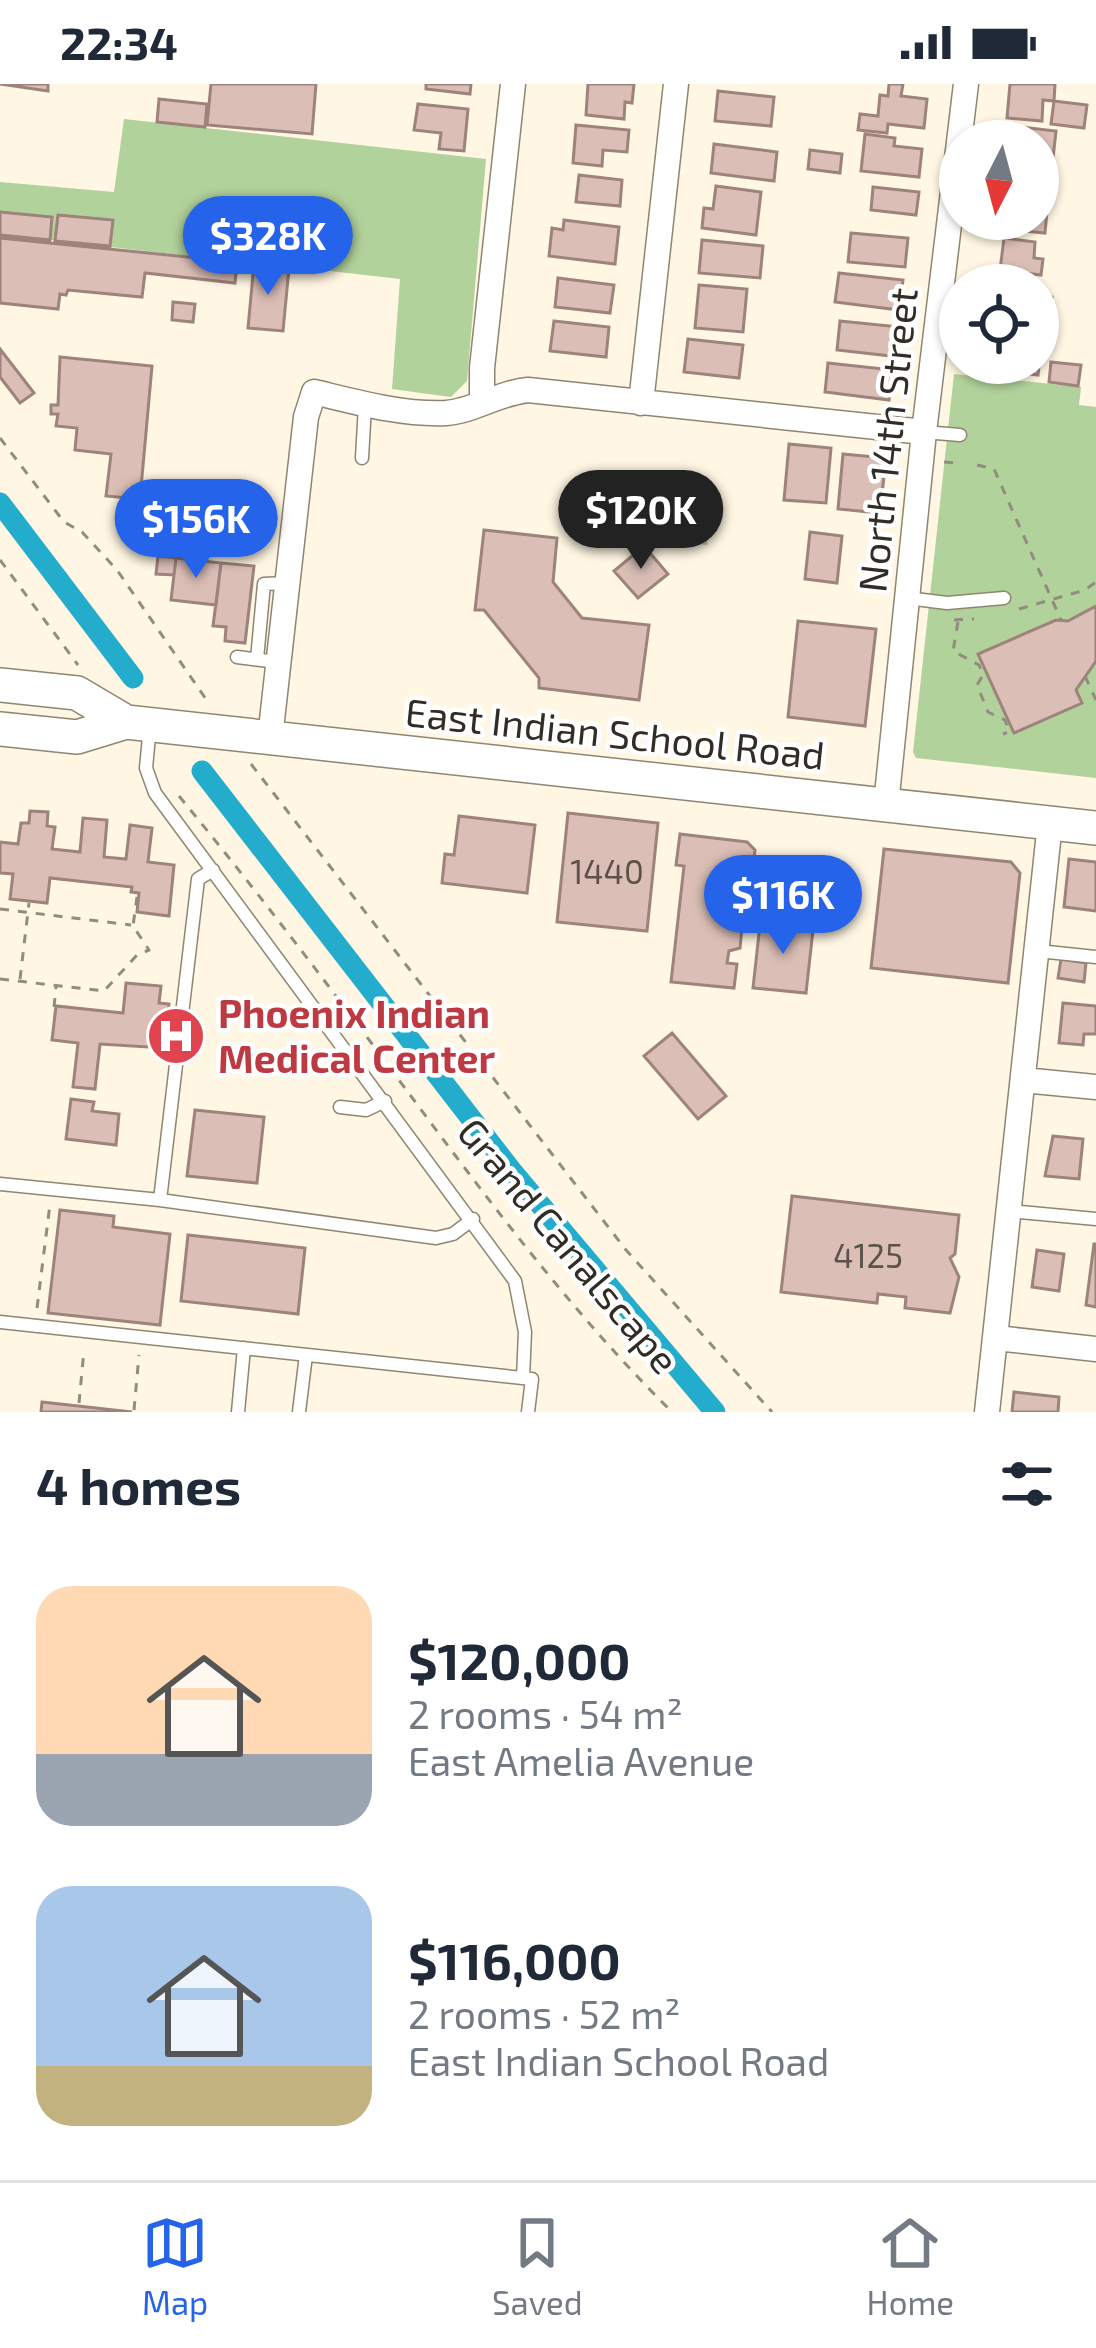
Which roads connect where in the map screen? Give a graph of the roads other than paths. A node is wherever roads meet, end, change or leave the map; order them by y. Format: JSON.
{"nodes":[{"id":1,"x":513,"y":84,"type":"edge"},
{"id":2,"x":676,"y":84,"type":"edge"},
{"id":3,"x":966,"y":84,"type":"edge"},
{"id":4,"x":482,"y":401,"type":"junction"},
{"id":5,"x":641,"y":403,"type":"junction"},
{"id":6,"x":365,"y":404,"type":"junction"},
{"id":7,"x":924,"y":432,"type":"junction"},
{"id":8,"x":960,"y":435,"type":"dead end"},
{"id":9,"x":362,"y":458,"type":"dead end"},
{"id":10,"x":907,"y":598,"type":"junction"},
{"id":11,"x":1004,"y":598,"type":"dead end"},
{"id":12,"x":237,"y":657,"type":"dead end"},
{"id":13,"x":267,"y":661,"type":"junction"},
{"id":14,"x":0,"y":685,"type":"edge"},
{"id":15,"x":138,"y":724,"type":"junction"},
{"id":16,"x":0,"y":729,"type":"edge"},
{"id":17,"x":270,"y":738,"type":"junction"},
{"id":18,"x":886,"y":805,"type":"junction"},
{"id":19,"x":1050,"y":823,"type":"junction"},
{"id":20,"x":1096,"y":828,"type":"edge"},
{"id":21,"x":213,"y":870,"type":"junction"},
{"id":22,"x":1036,"y":950,"type":"junction"},
{"id":23,"x":1096,"y":957,"type":"edge"},
{"id":24,"x":1023,"y":1080,"type":"junction"},
{"id":25,"x":1096,"y":1087,"type":"edge"},
{"id":26,"x":385,"y":1101,"type":"junction"},
{"id":27,"x":340,"y":1107,"type":"dead end"},
{"id":28,"x":0,"y":1184,"type":"edge"},
{"id":29,"x":160,"y":1201,"type":"junction"},
{"id":30,"x":1009,"y":1210,"type":"junction"},
{"id":31,"x":472,"y":1220,"type":"junction"},
{"id":32,"x":1096,"y":1220,"type":"edge"},
{"id":33,"x":0,"y":1322,"type":"edge"},
{"id":34,"x":996,"y":1338,"type":"junction"},
{"id":35,"x":244,"y":1348,"type":"junction"},
{"id":36,"x":1096,"y":1349,"type":"edge"},
{"id":37,"x":305,"y":1355,"type":"junction"},
{"id":38,"x":523,"y":1378,"type":"junction"},
{"id":39,"x":238,"y":1412,"type":"edge"},
{"id":40,"x":299,"y":1412,"type":"edge"},
{"id":41,"x":528,"y":1412,"type":"edge"},
{"id":42,"x":987,"y":1412,"type":"edge"}],
"edges":[{"from":1,"to":4,"type":"street"},
{"from":2,"to":5,"type":"street"},
{"from":3,"to":7,"type":"street","name":"North 14th Street"},
{"from":4,"to":5,"type":"street"},
{"from":4,"to":6,"type":"street"},
{"from":5,"to":7,"type":"street"},
{"from":6,"to":9,"type":"lane"},
{"from":6,"to":13,"type":"street"},
{"from":7,"to":8,"type":"lane"},
{"from":7,"to":10,"type":"street","name":"North 14th Street"},
{"from":10,"to":11,"type":"lane"},
{"from":10,"to":18,"type":"street","name":"North 14th Street"},
{"from":12,"to":13,"type":"lane"},
{"from":13,"to":17,"type":"street"},
{"from":14,"to":15,"type":"main road","name":"East Indian School Road"},
{"from":15,"to":16,"type":"main road","name":"East Indian School Road"},
{"from":15,"to":17,"type":"main road","name":"East Indian School Road"},
{"from":15,"to":21,"type":"lane"},
{"from":17,"to":18,"type":"main road","name":"East Indian School Road"},
{"from":18,"to":19,"type":"main road","name":"East Indian School Road"},
{"from":19,"to":20,"type":"main road","name":"East Indian School Road"},
{"from":19,"to":22,"type":"street"},
{"from":21,"to":26,"type":"lane"},
{"from":21,"to":29,"type":"lane"},
{"from":22,"to":23,"type":"lane"},
{"from":22,"to":24,"type":"street"},
{"from":24,"to":25,"type":"street"},
{"from":24,"to":30,"type":"street"},
{"from":26,"to":27,"type":"lane"},
{"from":26,"to":31,"type":"lane"},
{"from":28,"to":29,"type":"lane"},
{"from":29,"to":31,"type":"lane"},
{"from":30,"to":32,"type":"lane"},
{"from":30,"to":34,"type":"street"},
{"from":31,"to":38,"type":"lane"},
{"from":33,"to":35,"type":"lane"},
{"from":34,"to":36,"type":"street"},
{"from":34,"to":42,"type":"street"},
{"from":35,"to":37,"type":"lane"},
{"from":35,"to":39,"type":"lane"},
{"from":37,"to":38,"type":"lane"},
{"from":37,"to":40,"type":"lane"},
{"from":38,"to":41,"type":"lane"}]}
